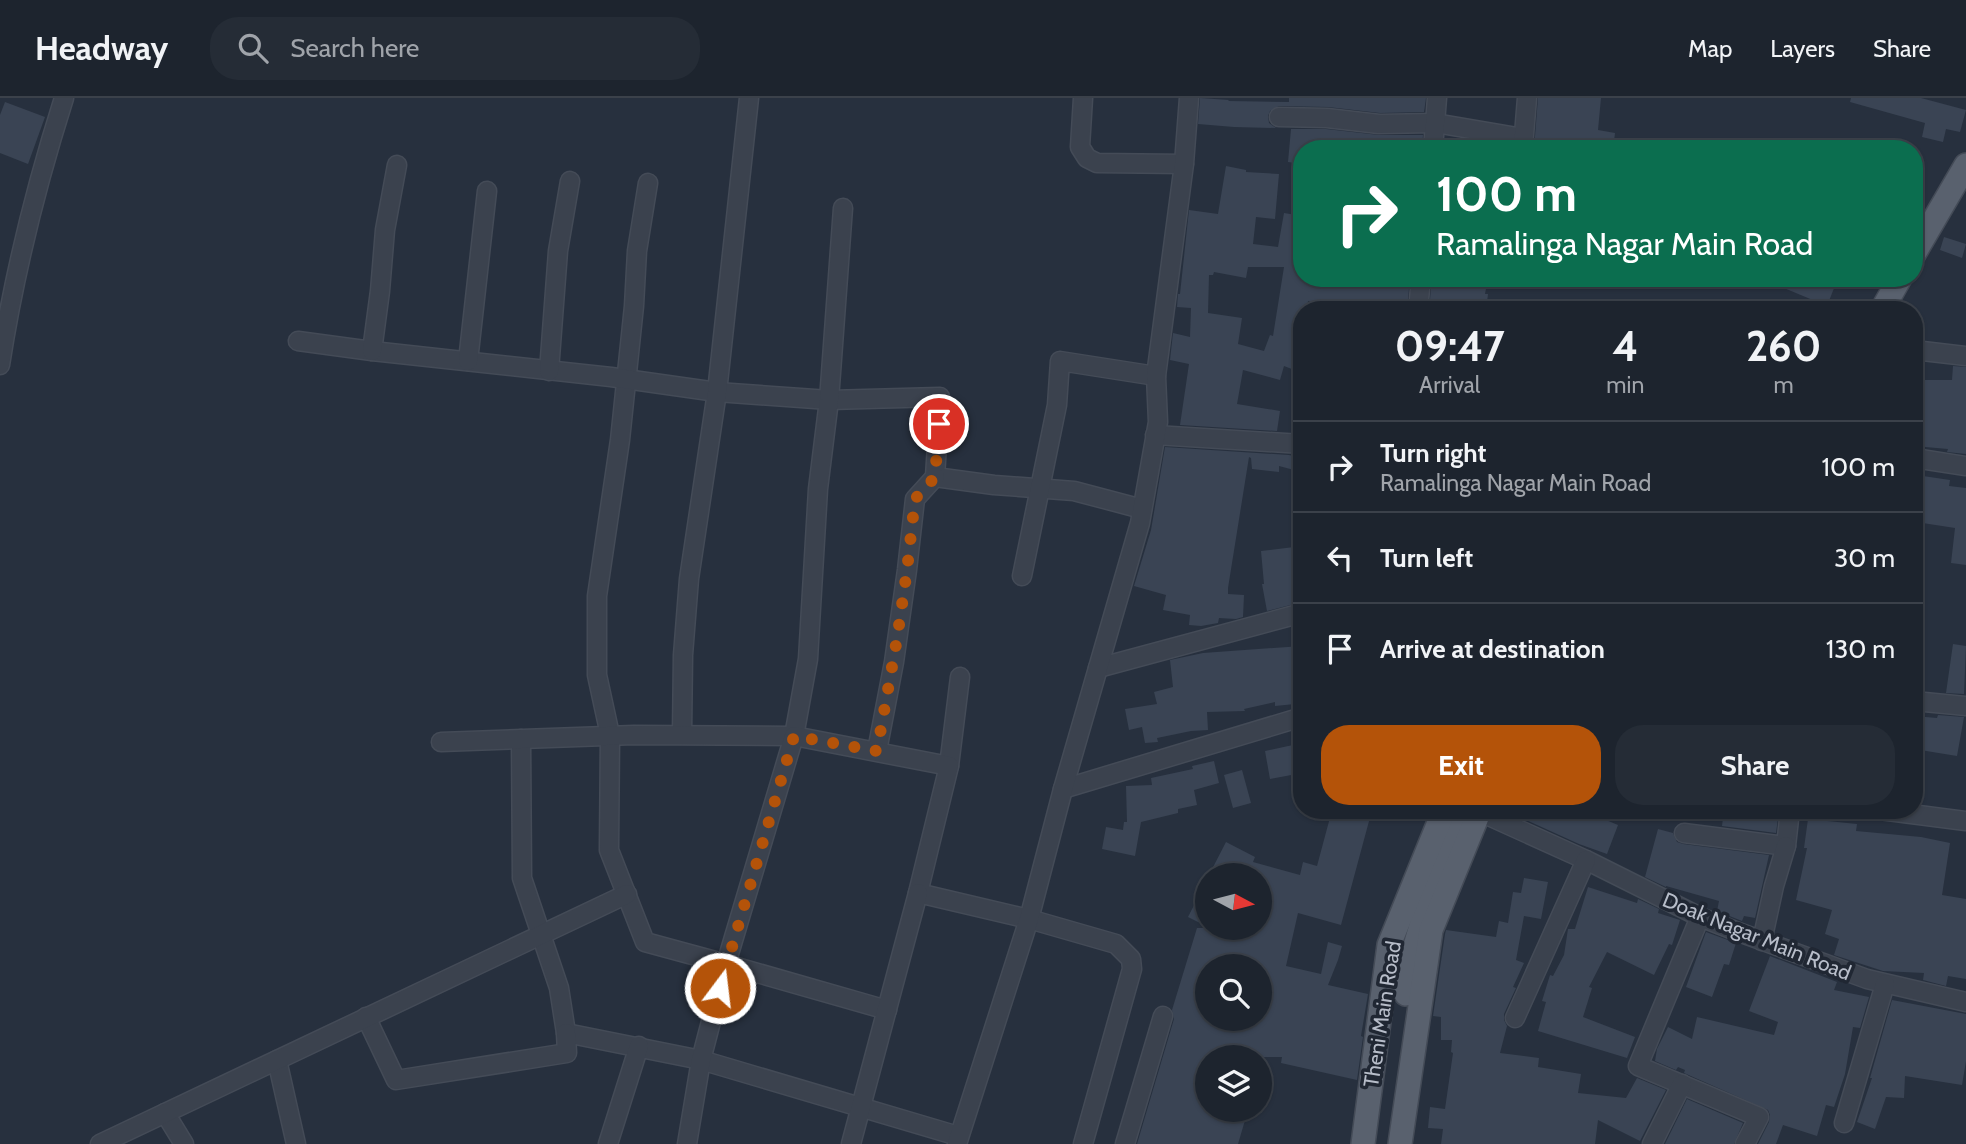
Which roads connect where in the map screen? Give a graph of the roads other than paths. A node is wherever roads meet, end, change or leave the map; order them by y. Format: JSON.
{"nodes":[{"id":1,"x":64,"y":98,"type":"edge"},
{"id":2,"x":749,"y":98,"type":"edge"},
{"id":3,"x":1083,"y":98,"type":"edge"},
{"id":4,"x":1189,"y":98,"type":"edge"},
{"id":5,"x":1437,"y":98,"type":"edge"},
{"id":6,"x":1527,"y":98,"type":"edge"},
{"id":7,"x":1279,"y":117,"type":"dead end"},
{"id":8,"x":1435,"y":123,"type":"junction"},
{"id":9,"x":1434,"y":140,"type":"edge"},
{"id":10,"x":1510,"y":140,"type":"edge"},
{"id":11,"x":1523,"y":140,"type":"edge"},
{"id":12,"x":397,"y":164,"type":"dead end"},
{"id":13,"x":1184,"y":164,"type":"junction"},
{"id":14,"x":1966,"y":165,"type":"edge"},
{"id":15,"x":570,"y":181,"type":"dead end"},
{"id":16,"x":648,"y":183,"type":"dead end"},
{"id":17,"x":487,"y":191,"type":"dead end"},
{"id":18,"x":843,"y":208,"type":"dead end"},
{"id":19,"x":1923,"y":239,"type":"edge"},
{"id":20,"x":298,"y":341,"type":"dead end"},
{"id":21,"x":372,"y":351,"type":"junction"},
{"id":22,"x":1923,"y":351,"type":"edge"},
{"id":23,"x":1966,"y":356,"type":"edge"},
{"id":24,"x":468,"y":361,"type":"junction"},
{"id":25,"x":0,"y":365,"type":"edge"},
{"id":26,"x":549,"y":371,"type":"junction"},
{"id":27,"x":1156,"y":376,"type":"junction"},
{"id":28,"x":626,"y":380,"type":"junction"},
{"id":29,"x":717,"y":392,"type":"junction"},
{"id":30,"x":829,"y":400,"type":"junction"},
{"id":31,"x":1155,"y":435,"type":"junction"},
{"id":32,"x":1293,"y":443,"type":"edge"},
{"id":33,"x":1923,"y":459,"type":"edge"},
{"id":34,"x":1966,"y":466,"type":"edge"},
{"id":35,"x":935,"y":477,"type":"junction"},
{"id":36,"x":1039,"y":488,"type":"junction"},
{"id":37,"x":1142,"y":509,"type":"junction"},
{"id":38,"x":1022,"y":576,"type":"dead end"},
{"id":39,"x":1293,"y":615,"type":"edge"},
{"id":40,"x":1098,"y":668,"type":"junction"},
{"id":41,"x":960,"y":677,"type":"dead end"},
{"id":42,"x":1923,"y":702,"type":"edge"},
{"id":43,"x":1966,"y":706,"type":"edge"},
{"id":44,"x":1293,"y":720,"type":"edge"},
{"id":45,"x":682,"y":734,"type":"junction"},
{"id":46,"x":610,"y":736,"type":"junction"},
{"id":47,"x":794,"y":736,"type":"junction"},
{"id":48,"x":521,"y":739,"type":"junction"},
{"id":49,"x":441,"y":742,"type":"dead end"},
{"id":50,"x":877,"y":751,"type":"junction"},
{"id":51,"x":949,"y":766,"type":"junction"},
{"id":52,"x":1063,"y":789,"type":"junction"},
{"id":53,"x":1923,"y":816,"type":"edge"},
{"id":54,"x":1440,"y":819,"type":"edge"},
{"id":55,"x":1467,"y":819,"type":"edge"},
{"id":56,"x":1471,"y":819,"type":"edge"},
{"id":57,"x":1492,"y":819,"type":"edge"},
{"id":58,"x":1789,"y":819,"type":"edge"},
{"id":59,"x":1966,"y":821,"type":"edge"},
{"id":60,"x":1684,"y":833,"type":"dead end"},
{"id":61,"x":1786,"y":846,"type":"junction"},
{"id":62,"x":1586,"y":860,"type":"junction"},
{"id":63,"x":918,"y":893,"type":"junction"},
{"id":64,"x":627,"y":894,"type":"junction"},
{"id":65,"x":1700,"y":917,"type":"junction"},
{"id":66,"x":1029,"y":919,"type":"junction"},
{"id":67,"x":541,"y":934,"type":"junction"},
{"id":68,"x":1762,"y":941,"type":"junction"},
{"id":69,"x":726,"y":964,"type":"junction"},
{"id":70,"x":1885,"y":984,"type":"junction"},
{"id":71,"x":1966,"y":1002,"type":"edge"},
{"id":72,"x":887,"y":1010,"type":"junction"},
{"id":73,"x":1163,"y":1016,"type":"dead end"},
{"id":74,"x":366,"y":1017,"type":"junction"},
{"id":75,"x":1515,"y":1018,"type":"dead end"},
{"id":76,"x":566,"y":1033,"type":"junction"},
{"id":77,"x":639,"y":1046,"type":"junction"},
{"id":78,"x":277,"y":1060,"type":"junction"},
{"id":79,"x":701,"y":1060,"type":"junction"},
{"id":80,"x":1682,"y":1084,"type":"junction"},
{"id":81,"x":861,"y":1107,"type":"junction"},
{"id":82,"x":165,"y":1113,"type":"junction"},
{"id":83,"x":1844,"y":1123,"type":"dead end"},
{"id":84,"x":958,"y":1140,"type":"edge"},
{"id":85,"x":100,"y":1144,"type":"edge"},
{"id":86,"x":184,"y":1144,"type":"edge"},
{"id":87,"x":296,"y":1144,"type":"edge"},
{"id":88,"x":608,"y":1144,"type":"edge"},
{"id":89,"x":687,"y":1144,"type":"edge"},
{"id":90,"x":851,"y":1144,"type":"edge"},
{"id":91,"x":1083,"y":1144,"type":"edge"},
{"id":92,"x":1125,"y":1144,"type":"edge"},
{"id":93,"x":1363,"y":1144,"type":"edge"},
{"id":94,"x":1386,"y":1144,"type":"edge"},
{"id":95,"x":1400,"y":1144,"type":"edge"},
{"id":96,"x":1651,"y":1144,"type":"edge"},
{"id":97,"x":1745,"y":1144,"type":"edge"}],
"edges":[{"from":1,"to":25,"type":"street"},
{"from":2,"to":29,"type":"street"},
{"from":3,"to":13,"type":"street"},
{"from":4,"to":13,"type":"street"},
{"from":5,"to":8,"type":"street"},
{"from":6,"to":11,"type":"street"},
{"from":7,"to":8,"type":"street"},
{"from":8,"to":9,"type":"street"},
{"from":8,"to":10,"type":"street"},
{"from":12,"to":21,"type":"street"},
{"from":13,"to":27,"type":"street"},
{"from":14,"to":19,"type":"main road"},
{"from":15,"to":26,"type":"street"},
{"from":16,"to":28,"type":"street"},
{"from":17,"to":24,"type":"street"},
{"from":18,"to":30,"type":"street"},
{"from":20,"to":21,"type":"street"},
{"from":21,"to":24,"type":"street"},
{"from":22,"to":23,"type":"street"},
{"from":24,"to":26,"type":"street"},
{"from":26,"to":28,"type":"street"},
{"from":27,"to":31,"type":"street"},
{"from":27,"to":36,"type":"street"},
{"from":28,"to":29,"type":"street"},
{"from":28,"to":46,"type":"street"},
{"from":29,"to":30,"type":"street"},
{"from":29,"to":45,"type":"street"},
{"from":30,"to":35,"type":"street"},
{"from":30,"to":47,"type":"street"},
{"from":31,"to":32,"type":"street"},
{"from":31,"to":37,"type":"street"},
{"from":33,"to":34,"type":"street"},
{"from":35,"to":36,"type":"street"},
{"from":35,"to":50,"type":"street"},
{"from":36,"to":37,"type":"street"},
{"from":36,"to":38,"type":"street"},
{"from":37,"to":40,"type":"street"},
{"from":39,"to":40,"type":"street"},
{"from":40,"to":52,"type":"street"},
{"from":41,"to":51,"type":"street"},
{"from":42,"to":43,"type":"street"},
{"from":44,"to":52,"type":"street"},
{"from":45,"to":46,"type":"street"},
{"from":45,"to":47,"type":"street"},
{"from":46,"to":48,"type":"street"},
{"from":46,"to":64,"type":"street"},
{"from":47,"to":50,"type":"street"},
{"from":47,"to":69,"type":"street"},
{"from":48,"to":49,"type":"street"},
{"from":48,"to":67,"type":"street"},
{"from":50,"to":51,"type":"street"},
{"from":51,"to":63,"type":"street"},
{"from":52,"to":66,"type":"street"},
{"from":53,"to":59,"type":"street"},
{"from":54,"to":93,"type":"main road","name":"Theni Main Road"},
{"from":55,"to":94,"type":"main road"},
{"from":56,"to":95,"type":"main road","name":"Theni Main Road"},
{"from":57,"to":62,"type":"street","name":"Doak Nagar Main Road"},
{"from":58,"to":61,"type":"street"},
{"from":60,"to":61,"type":"street"},
{"from":61,"to":68,"type":"street"},
{"from":62,"to":65,"type":"street","name":"Doak Nagar Main Road"},
{"from":62,"to":75,"type":"street"},
{"from":63,"to":66,"type":"street"},
{"from":63,"to":72,"type":"street"},
{"from":64,"to":67,"type":"street"},
{"from":64,"to":69,"type":"street"},
{"from":65,"to":68,"type":"street","name":"Doak Nagar Main Road"},
{"from":65,"to":80,"type":"street"},
{"from":66,"to":84,"type":"street"},
{"from":66,"to":91,"type":"street"},
{"from":67,"to":74,"type":"street"},
{"from":67,"to":76,"type":"street"},
{"from":68,"to":70,"type":"street","name":"Doak Nagar Main Road"},
{"from":69,"to":72,"type":"street"},
{"from":69,"to":79,"type":"street"},
{"from":70,"to":71,"type":"street","name":"Doak Nagar Main Road"},
{"from":70,"to":83,"type":"street"},
{"from":72,"to":81,"type":"street"},
{"from":73,"to":92,"type":"street"},
{"from":74,"to":76,"type":"street"},
{"from":74,"to":78,"type":"street"},
{"from":76,"to":77,"type":"street"},
{"from":77,"to":79,"type":"street"},
{"from":77,"to":88,"type":"street"},
{"from":78,"to":82,"type":"street"},
{"from":78,"to":87,"type":"street"},
{"from":79,"to":81,"type":"street"},
{"from":79,"to":89,"type":"street"},
{"from":80,"to":96,"type":"street"},
{"from":80,"to":97,"type":"street"},
{"from":81,"to":84,"type":"street"},
{"from":81,"to":90,"type":"street"},
{"from":82,"to":85,"type":"street"},
{"from":82,"to":86,"type":"street"}]}
